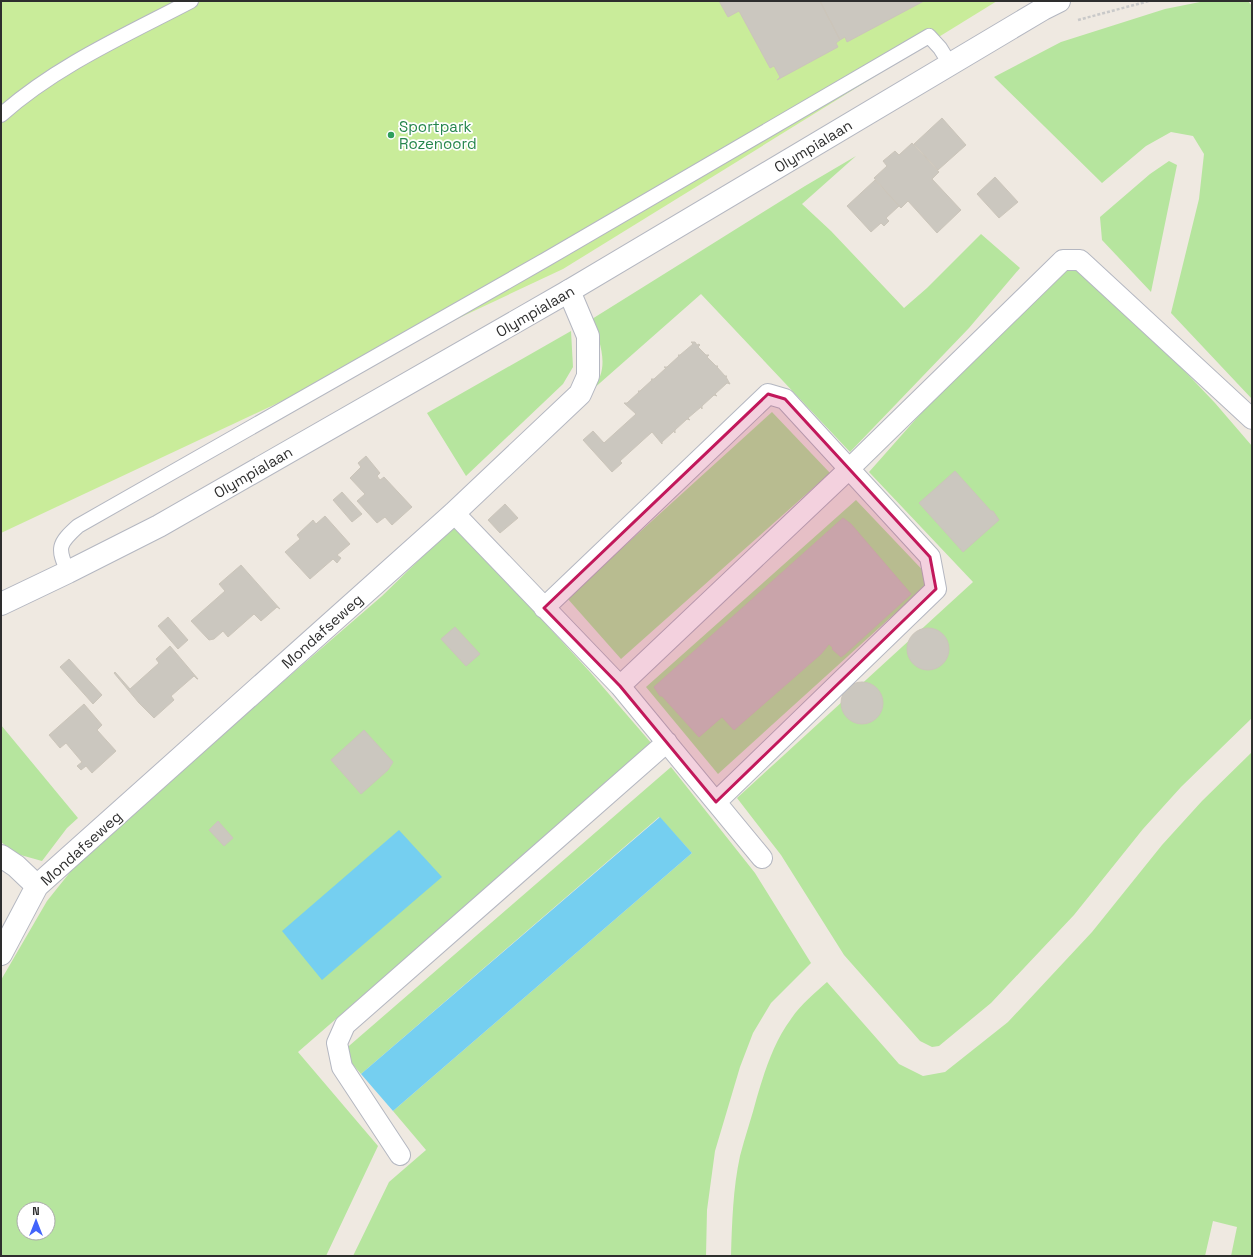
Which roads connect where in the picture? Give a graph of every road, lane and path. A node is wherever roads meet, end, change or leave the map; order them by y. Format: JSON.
{"nodes":[{"id":1,"x":191,"y":1,"type":"edge"},
{"id":2,"x":1059,"y":1,"type":"edge"},
{"id":3,"x":950,"y":64,"type":"junction"},
{"id":4,"x":1,"y":115,"type":"edge"},
{"id":5,"x":569,"y":292,"type":"junction"},
{"id":6,"x":1252,"y":420,"type":"edge"},
{"id":7,"x":849,"y":468,"type":"junction"},
{"id":8,"x":454,"y":513,"type":"junction"},
{"id":9,"x":68,"y":572,"type":"junction"},
{"id":10,"x":1,"y":604,"type":"edge"},
{"id":11,"x":544,"y":608,"type":"junction"},
{"id":12,"x":620,"y":686,"type":"junction"},
{"id":13,"x":666,"y":742,"type":"junction"},
{"id":14,"x":716,"y":802,"type":"junction"},
{"id":15,"x":1,"y":856,"type":"edge"},
{"id":16,"x":762,"y":858,"type":"dead end"},
{"id":17,"x":37,"y":886,"type":"junction"},
{"id":18,"x":1,"y":954,"type":"edge"},
{"id":19,"x":400,"y":1155,"type":"dead end"}],
"edges":[{"from":1,"to":4,"type":"lane"},
{"from":2,"to":3,"type":"main road","name":"Olympialaan"},
{"from":3,"to":5,"type":"main road","name":"Olympialaan"},
{"from":3,"to":9,"type":"lane"},
{"from":5,"to":8,"type":"main road","name":"Mondafseweg"},
{"from":5,"to":9,"type":"main road","name":"Olympialaan"},
{"from":6,"to":7,"type":"street"},
{"from":7,"to":11,"type":"street"},
{"from":7,"to":12,"type":"street"},
{"from":7,"to":14,"type":"street"},
{"from":8,"to":11,"type":"street"},
{"from":8,"to":17,"type":"main road","name":"Mondafseweg"},
{"from":9,"to":10,"type":"main road","name":"Olympialaan"},
{"from":11,"to":12,"type":"street"},
{"from":12,"to":13,"type":"street"},
{"from":13,"to":14,"type":"street"},
{"from":13,"to":19,"type":"street"},
{"from":14,"to":16,"type":"street"},
{"from":15,"to":17,"type":"main road"},
{"from":17,"to":18,"type":"main road","name":"Mondafseweg"}]}
